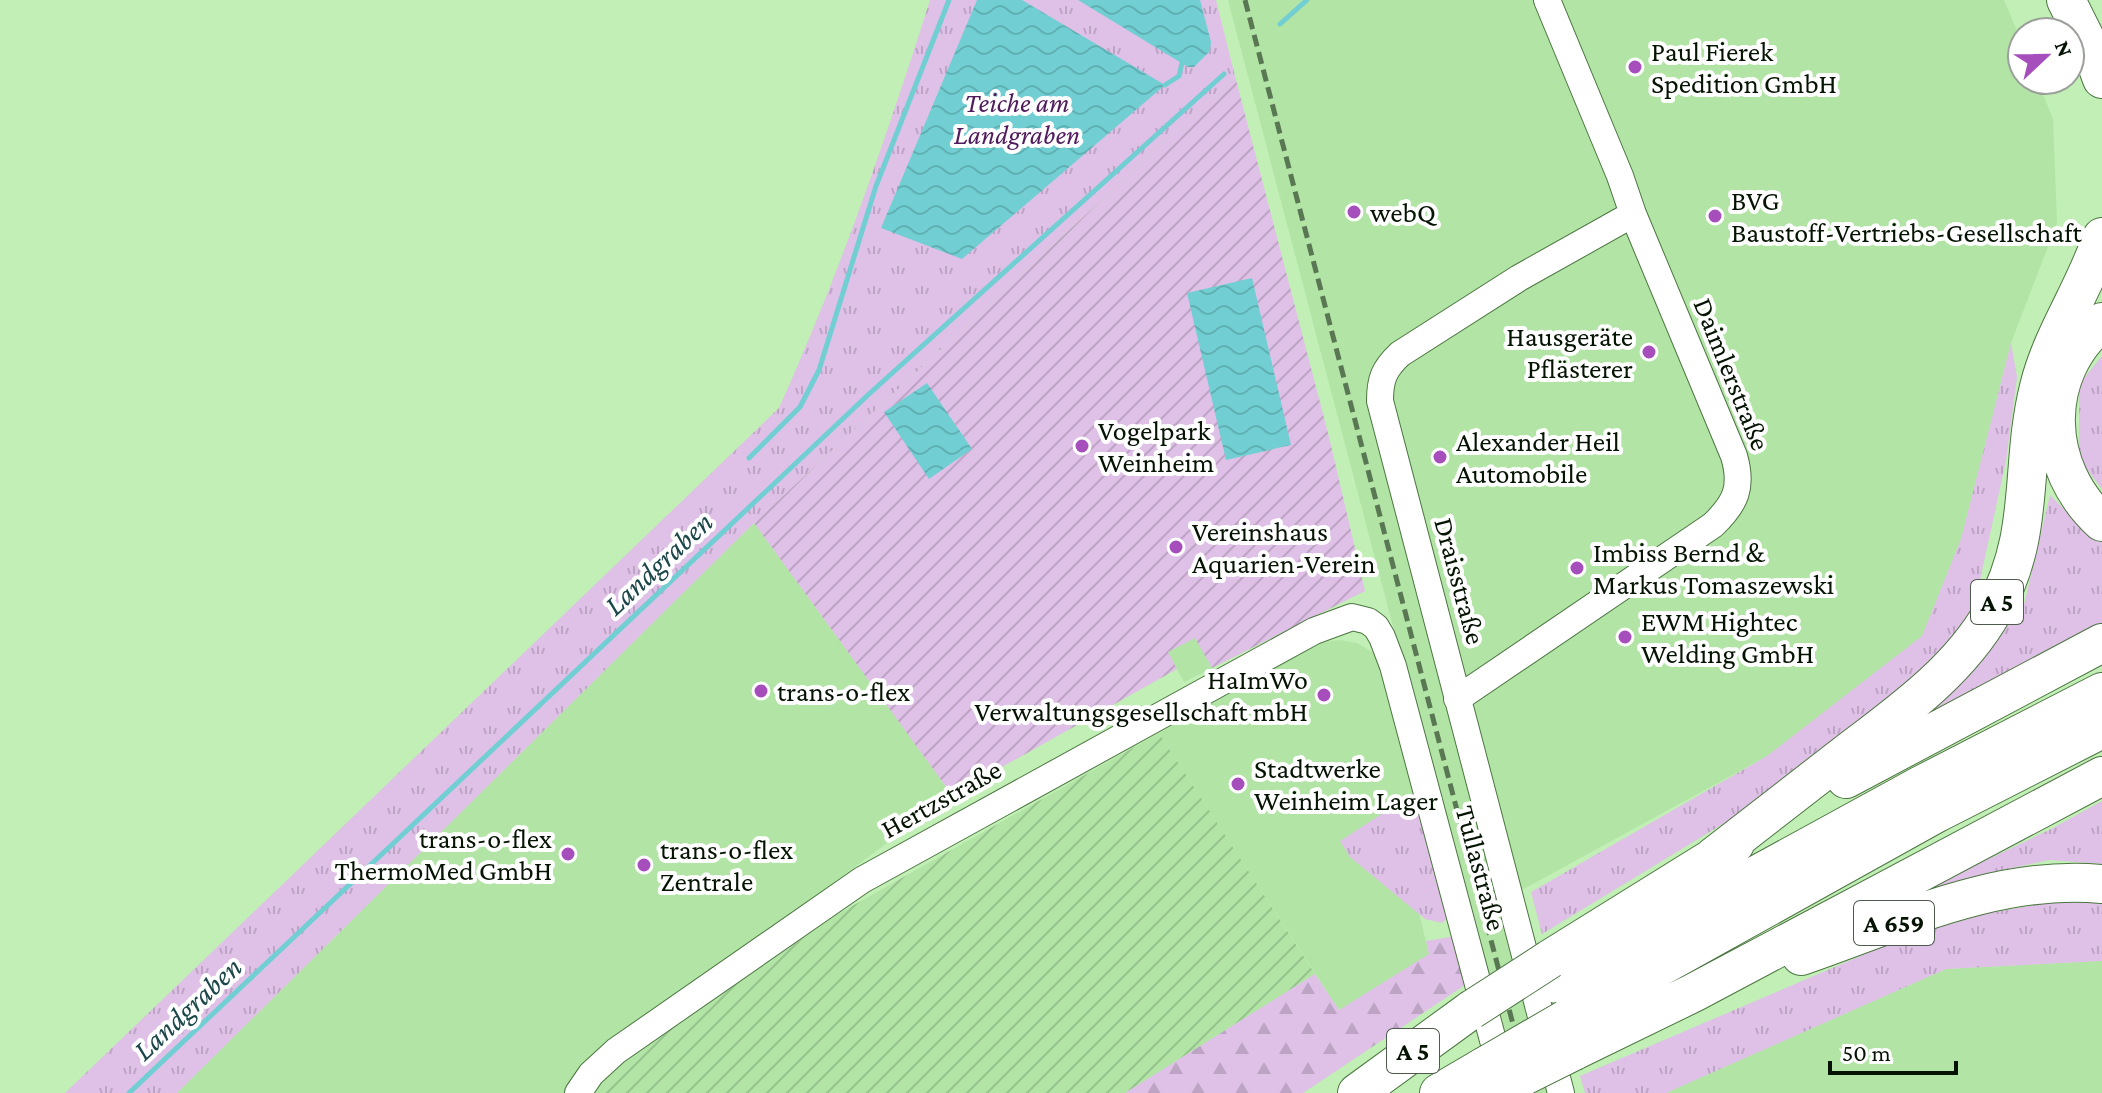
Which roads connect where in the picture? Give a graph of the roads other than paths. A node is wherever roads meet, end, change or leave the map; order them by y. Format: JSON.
{"nodes":[{"id":1,"x":1547,"y":0,"type":"edge"},
{"id":2,"x":2066,"y":0,"type":"edge"},
{"id":3,"x":2102,"y":79,"type":"edge"},
{"id":4,"x":1633,"y":214,"type":"junction"},
{"id":5,"x":2102,"y":237,"type":"edge"},
{"id":6,"x":2102,"y":322,"type":"edge"},
{"id":7,"x":2102,"y":522,"type":"edge"},
{"id":8,"x":1368,"y":621,"type":"joint"},
{"id":9,"x":2102,"y":643,"type":"edge"},
{"id":10,"x":2102,"y":692,"type":"edge"},
{"id":11,"x":1457,"y":699,"type":"junction"},
{"id":12,"x":2102,"y":729,"type":"edge"},
{"id":13,"x":2102,"y":776,"type":"edge"},
{"id":14,"x":1713,"y":857,"type":"junction"},
{"id":15,"x":2102,"y":884,"type":"edge"},
{"id":16,"x":1693,"y":993,"type":"junction"},
{"id":17,"x":1562,"y":1004,"type":"junction"},
{"id":18,"x":1487,"y":1064,"type":"edge"},
{"id":19,"x":578,"y":1093,"type":"edge"},
{"id":20,"x":1357,"y":1093,"type":"edge"},
{"id":21,"x":1369,"y":1093,"type":"edge"},
{"id":22,"x":1439,"y":1093,"type":"edge"},
{"id":23,"x":1561,"y":1093,"type":"edge"}],
"edges":[{"from":1,"to":4,"type":"street","name":"Daimlerstraße"},
{"from":2,"to":3,"type":"highway"},
{"from":4,"to":11,"type":"street","name":"Draisstraße"},
{"from":4,"to":11,"type":"street","name":"Daimlerstraße"},
{"from":5,"to":14,"type":"highway","number":"A 5"},
{"from":6,"to":7,"type":"highway"},
{"from":8,"to":18,"type":"street","name":"Tullastraße"},
{"from":8,"to":19,"type":"street","name":"Hertzstraße"},
{"from":9,"to":14,"type":"highway","number":"A 5"},
{"from":10,"to":17,"type":"highway","number":"A 5"},
{"from":11,"to":23,"type":"street","name":"Draisstraße"},
{"from":12,"to":17,"type":"highway","number":"A 5"},
{"from":13,"to":16,"type":"highway"},
{"from":14,"to":17,"type":"highway","number":"A 5"},
{"from":15,"to":16,"type":"highway","number":"A 659"},
{"from":16,"to":17,"type":"highway"},
{"from":17,"to":18,"type":"highway","number":"A 5"},
{"from":17,"to":18,"type":"highway","bridge":true},
{"from":18,"to":20,"type":"highway","number":"A 5"},
{"from":18,"to":21,"type":"highway","number":"A 5"},
{"from":18,"to":22,"type":"highway","number":"A 5"}]}
